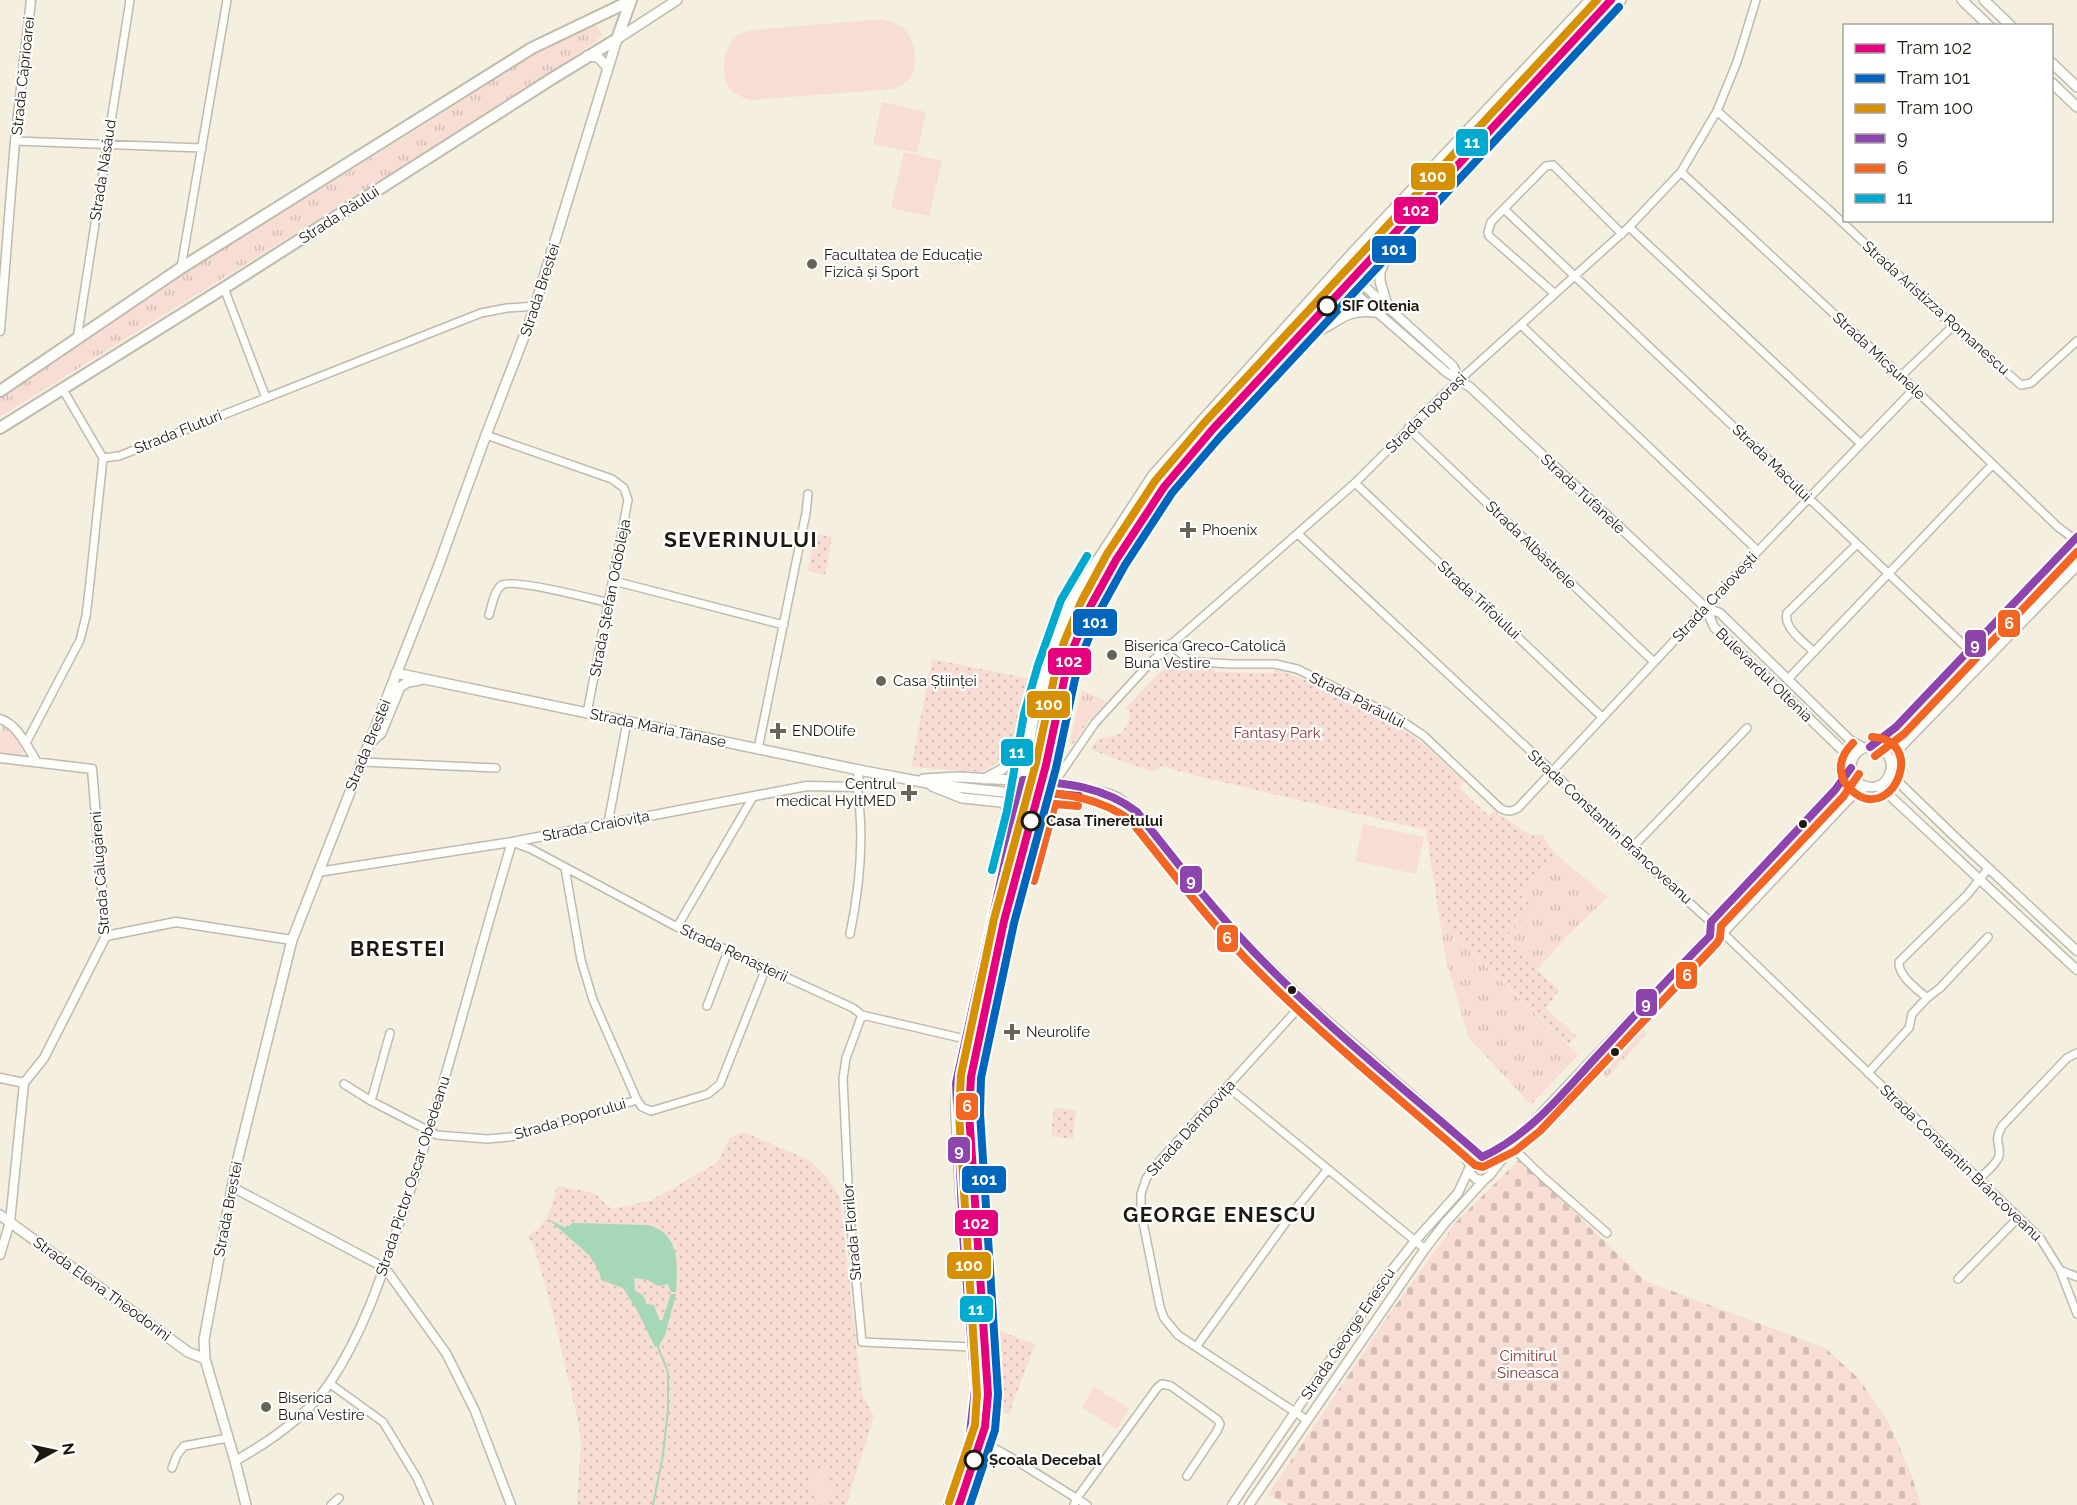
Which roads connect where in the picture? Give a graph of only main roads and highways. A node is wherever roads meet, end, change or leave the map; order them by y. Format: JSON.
{"nodes":[{"id":1,"x":631,"y":0,"type":"edge"},
{"id":2,"x":677,"y":0,"type":"edge"},
{"id":3,"x":1590,"y":0,"type":"edge"},
{"id":4,"x":1621,"y":0,"type":"edge"},
{"id":5,"x":1962,"y":0,"type":"edge"},
{"id":6,"x":1984,"y":0,"type":"edge"},
{"id":7,"x":1987,"y":24,"type":"edge"},
{"id":8,"x":2009,"y":24,"type":"edge"},
{"id":9,"x":617,"y":39,"type":"junction"},
{"id":10,"x":587,"y":56,"type":"junction"},
{"id":11,"x":2053,"y":64,"type":"edge"},
{"id":12,"x":608,"y":68,"type":"junction"},
{"id":13,"x":2053,"y":84,"type":"edge"},
{"id":14,"x":2077,"y":87,"type":"edge"},
{"id":15,"x":2077,"y":107,"type":"edge"},
{"id":16,"x":1394,"y":239,"type":"junction"},
{"id":17,"x":1387,"y":305,"type":"road end"},
{"id":18,"x":1376,"y":312,"type":"road end"},
{"id":19,"x":1311,"y":334,"type":"junction"},
{"id":20,"x":0,"y":391,"type":"edge"},
{"id":21,"x":0,"y":428,"type":"edge"},
{"id":22,"x":1048,"y":668,"type":"junction"},
{"id":23,"x":396,"y":673,"type":"junction"},
{"id":24,"x":426,"y":679,"type":"junction"},
{"id":25,"x":369,"y":743,"type":"junction"},
{"id":26,"x":984,"y":779,"type":"junction"},
{"id":27,"x":919,"y":780,"type":"junction"},
{"id":28,"x":1023,"y":780,"type":"junction"},
{"id":29,"x":1052,"y":782,"type":"junction"},
{"id":30,"x":1021,"y":792,"type":"junction"},
{"id":31,"x":1047,"y":793,"type":"junction"},
{"id":32,"x":1010,"y":841,"type":"junction"},
{"id":33,"x":0,"y":1215,"type":"edge"},
{"id":34,"x":205,"y":1359,"type":"junction"},
{"id":35,"x":246,"y":1505,"type":"edge"},
{"id":36,"x":948,"y":1505,"type":"edge"},
{"id":37,"x":967,"y":1505,"type":"edge"}],
"edges":[{"from":1,"to":9,"type":"main road","name":"Strada Brestei"},
{"from":1,"to":20,"type":"main road"},
{"from":2,"to":9,"type":"main road","name":"Strada Râului"},
{"from":3,"to":22,"type":"main road"},
{"from":4,"to":16,"type":"main road"},
{"from":5,"to":7,"type":"main road"},
{"from":6,"to":8,"type":"main road"},
{"from":9,"to":10,"type":"main road","name":"Strada Râului"},
{"from":9,"to":12,"type":"main road","name":"Strada Brestei"},
{"from":10,"to":12,"type":"main road"},
{"from":10,"to":21,"type":"main road","name":"Strada Râului"},
{"from":11,"to":14,"type":"main road"},
{"from":12,"to":23,"type":"main road","name":"Strada Brestei"},
{"from":13,"to":15,"type":"main road"},
{"from":16,"to":17,"type":"main road"},
{"from":16,"to":19,"type":"main road"},
{"from":18,"to":19,"type":"main road"},
{"from":19,"to":29,"type":"main road"},
{"from":22,"to":26,"type":"main road"},
{"from":22,"to":28,"type":"main road"},
{"from":23,"to":24,"type":"main road","name":"Strada Maria Tănase"},
{"from":23,"to":25,"type":"main road","name":"Strada Brestei"},
{"from":24,"to":25,"type":"main road"},
{"from":24,"to":27,"type":"main road","name":"Strada Maria Tănase"},
{"from":25,"to":34,"type":"main road","name":"Strada Brestei"},
{"from":26,"to":27,"type":"main road","name":"Strada Maria Tănase"},
{"from":26,"to":28,"type":"main road","name":"Strada Maria Tănase"},
{"from":27,"to":30,"type":"main road","name":"Strada Maria Tănase"},
{"from":27,"to":32,"type":"main road"},
{"from":28,"to":29,"type":"main road","name":"Strada Maria Tănase"},
{"from":28,"to":30,"type":"main road"},
{"from":29,"to":31,"type":"main road"},
{"from":30,"to":31,"type":"main road","name":"Strada Maria Tănase"},
{"from":30,"to":32,"type":"main road"},
{"from":31,"to":37,"type":"main road"},
{"from":32,"to":36,"type":"main road"},
{"from":33,"to":34,"type":"main road","name":"Strada Elena Theodorini"},
{"from":34,"to":35,"type":"main road","name":"Strada Brestei"}]}
